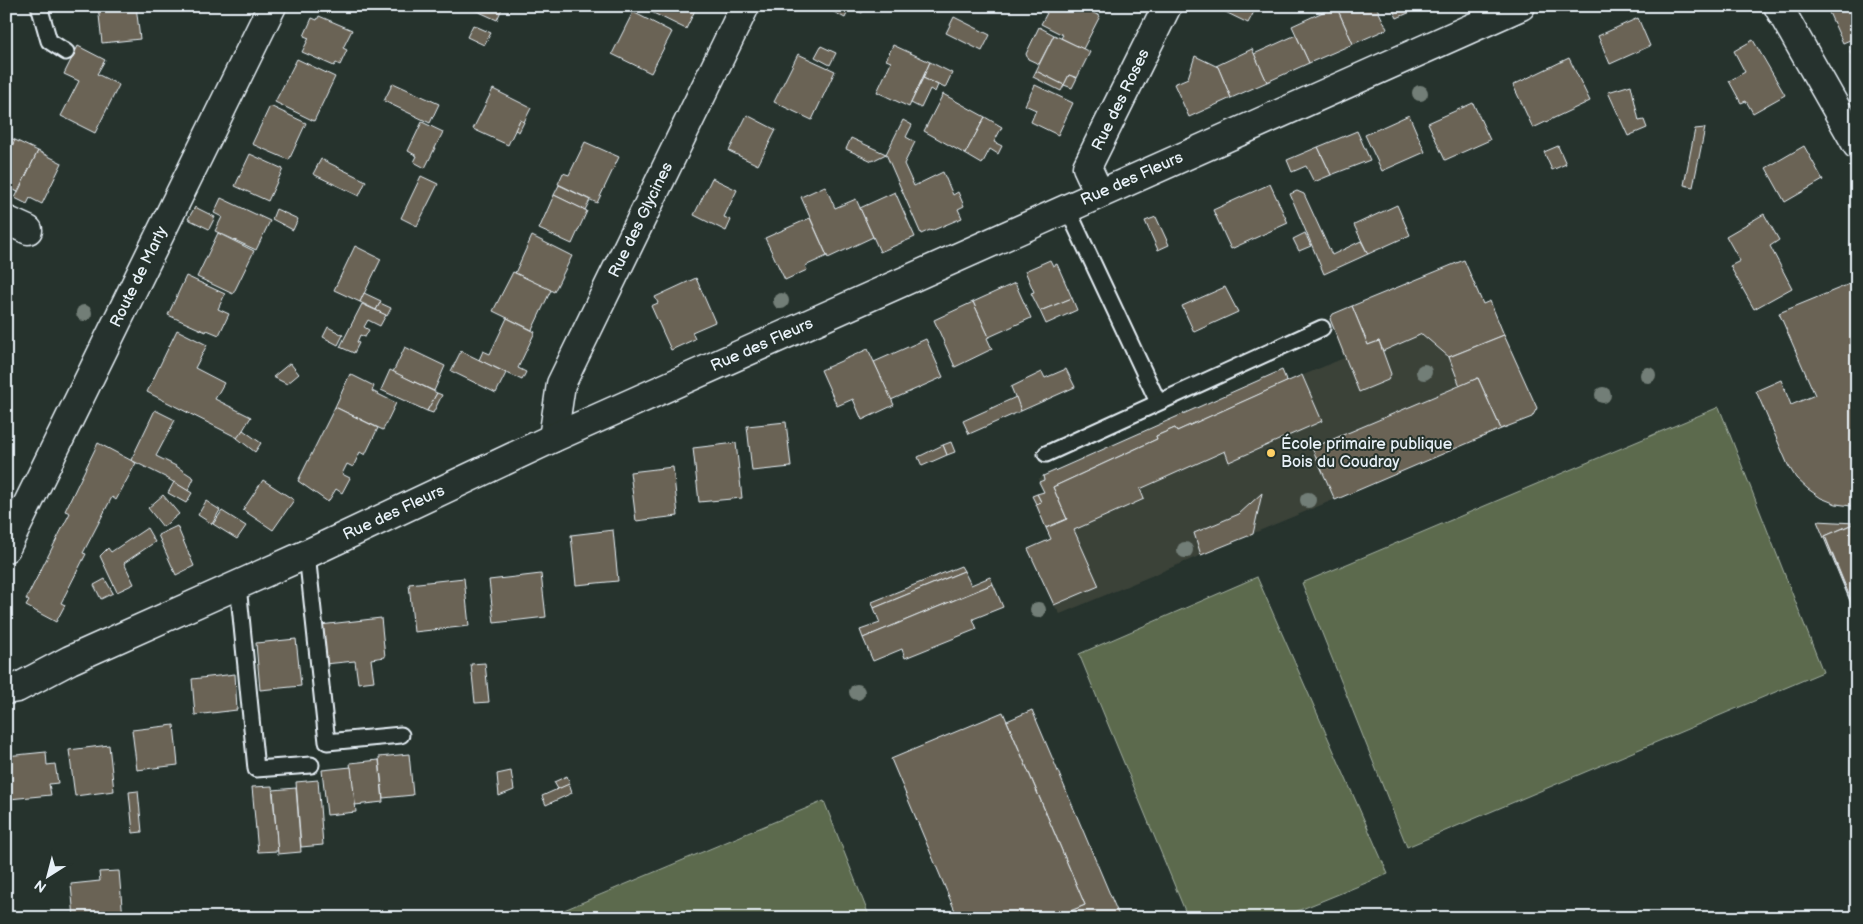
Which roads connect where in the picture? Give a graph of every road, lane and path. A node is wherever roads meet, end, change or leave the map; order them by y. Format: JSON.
{"nodes":[{"id":1,"x":39,"y":6,"type":"edge"},
{"id":2,"x":272,"y":6,"type":"edge"},
{"id":3,"x":746,"y":6,"type":"edge"},
{"id":4,"x":1167,"y":6,"type":"edge"},
{"id":5,"x":1521,"y":6,"type":"edge"},
{"id":6,"x":1778,"y":6,"type":"edge"},
{"id":7,"x":66,"y":52,"type":"dead end"},
{"id":8,"x":1857,"y":145,"type":"edge"},
{"id":9,"x":1100,"y":193,"type":"junction"},
{"id":10,"x":1067,"y":208,"type":"junction"},
{"id":11,"x":1322,"y":328,"type":"dead end"},
{"id":12,"x":1158,"y":402,"type":"junction"},
{"id":13,"x":552,"y":438,"type":"junction"},
{"id":14,"x":1046,"y":454,"type":"dead end"},
{"id":15,"x":6,"y":548,"type":"edge"},
{"id":16,"x":307,"y":554,"type":"junction"},
{"id":17,"x":238,"y":585,"type":"junction"},
{"id":18,"x":6,"y":690,"type":"edge"},
{"id":19,"x":401,"y":735,"type":"dead end"},
{"id":20,"x":311,"y":765,"type":"dead end"}],
"edges":[{"from":1,"to":7,"type":"lane"},
{"from":2,"to":15,"type":"street","name":"Route de Marly"},
{"from":3,"to":13,"type":"street","name":"Rue des Glycines"},
{"from":4,"to":9,"type":"street","name":"Rue des Roses"},
{"from":5,"to":9,"type":"street","name":"Rue des Fleurs"},
{"from":6,"to":8,"type":"street"},
{"from":9,"to":10,"type":"street","name":"Rue des Fleurs"},
{"from":10,"to":12,"type":"lane"},
{"from":10,"to":13,"type":"street","name":"Rue des Fleurs"},
{"from":11,"to":12,"type":"lane"},
{"from":12,"to":14,"type":"lane"},
{"from":13,"to":16,"type":"street","name":"Rue des Fleurs"},
{"from":16,"to":17,"type":"street","name":"Rue des Fleurs"},
{"from":16,"to":19,"type":"lane"},
{"from":17,"to":18,"type":"street","name":"Rue des Fleurs"},
{"from":17,"to":20,"type":"lane"}]}
